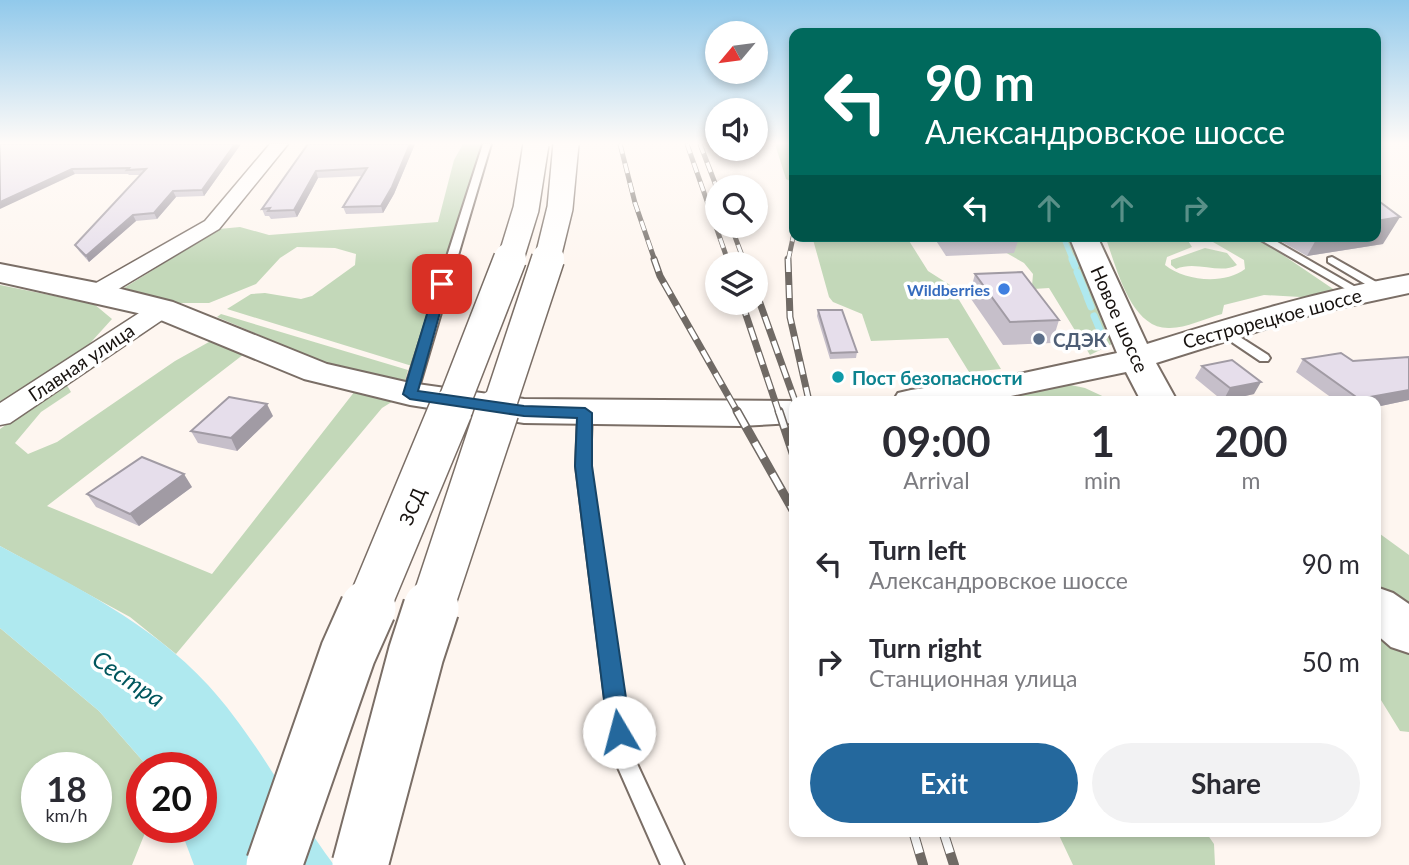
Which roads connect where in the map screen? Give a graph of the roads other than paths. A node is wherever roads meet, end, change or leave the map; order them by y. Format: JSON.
{"nodes":[{"id":1,"x":246,"y":184,"type":"edge"},
{"id":2,"x":475,"y":184,"type":"edge"},
{"id":3,"x":530,"y":184,"type":"edge"},
{"id":4,"x":563,"y":184,"type":"edge"},
{"id":5,"x":1086,"y":242,"type":"edge"},
{"id":6,"x":1273,"y":242,"type":"edge"},
{"id":7,"x":1332,"y":261,"type":"dead end"},
{"id":8,"x":0,"y":273,"type":"edge"},
{"id":9,"x":1383,"y":289,"type":"edge"},
{"id":10,"x":97,"y":292,"type":"junction"},
{"id":11,"x":162,"y":309,"type":"junction"},
{"id":12,"x":1221,"y":329,"type":"junction"},
{"id":13,"x":1136,"y":358,"type":"junction"},
{"id":14,"x":1264,"y":358,"type":"dead end"},
{"id":15,"x":410,"y":394,"type":"junction"},
{"id":16,"x":946,"y":396,"type":"edge"},
{"id":17,"x":1157,"y":396,"type":"edge"},
{"id":18,"x":789,"y":411,"type":"edge"},
{"id":19,"x":585,"y":413,"type":"junction"},
{"id":20,"x":0,"y":416,"type":"edge"},
{"id":21,"x":1381,"y":611,"type":"edge"},
{"id":22,"x":1409,"y":632,"type":"edge"},
{"id":23,"x":274,"y":865,"type":"edge"},
{"id":24,"x":360,"y":865,"type":"edge"},
{"id":25,"x":673,"y":865,"type":"edge"}],
"edges":[{"from":1,"to":10,"type":"street"},
{"from":2,"to":15,"type":"lane"},
{"from":3,"to":23,"type":"main road","name":"ЗСД","bridge":true},
{"from":4,"to":24,"type":"main road","bridge":true},
{"from":5,"to":13,"type":"main road","name":"Новое шоссе"},
{"from":6,"to":9,"type":"lane"},
{"from":7,"to":9,"type":"lane"},
{"from":8,"to":10,"type":"main road"},
{"from":9,"to":12,"type":"main road","name":"Сестрорецкое шоссе"},
{"from":10,"to":11,"type":"main road"},
{"from":11,"to":15,"type":"main road"},
{"from":11,"to":20,"type":"street","name":"Главная улица"},
{"from":12,"to":13,"type":"main road","name":"Сестрорецкое шоссе"},
{"from":12,"to":14,"type":"lane"},
{"from":13,"to":16,"type":"main road","name":"Сестрорецкое шоссе"},
{"from":13,"to":17,"type":"main road","name":"Новое шоссе"},
{"from":15,"to":19,"type":"main road"},
{"from":18,"to":19,"type":"main road"},
{"from":19,"to":25,"type":"lane"},
{"from":21,"to":22,"type":"main road"}]}
